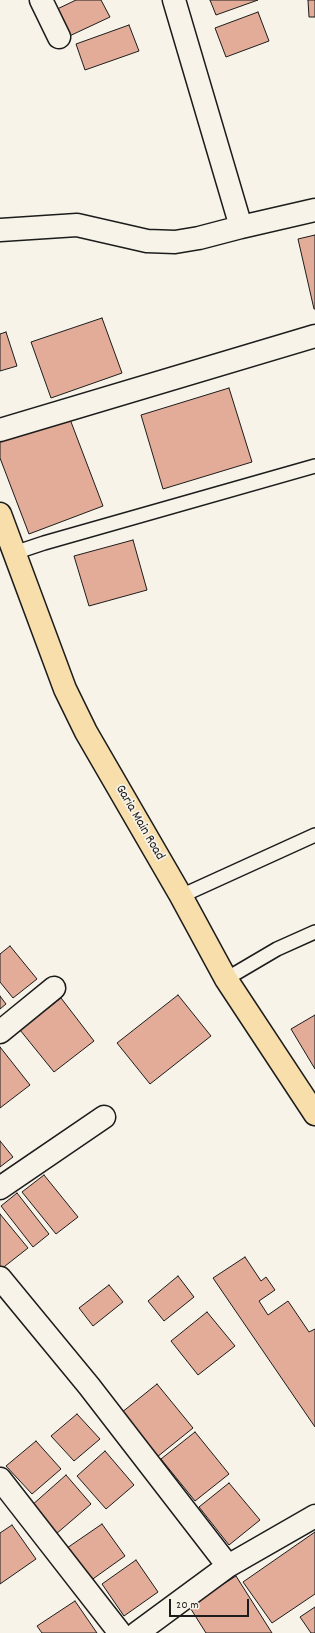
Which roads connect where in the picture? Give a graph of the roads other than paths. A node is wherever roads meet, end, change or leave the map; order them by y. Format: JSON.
{"nodes":[{"id":1,"x":42,"y":0,"type":"edge"},
{"id":2,"x":174,"y":0,"type":"edge"},
{"id":3,"x":59,"y":37,"type":"dead end"},
{"id":4,"x":315,"y":210,"type":"edge"},
{"id":5,"x":241,"y":226,"type":"junction"},
{"id":6,"x":0,"y":230,"type":"edge"},
{"id":7,"x":315,"y":336,"type":"edge"},
{"id":8,"x":0,"y":430,"type":"edge"},
{"id":9,"x":315,"y":466,"type":"edge"},
{"id":10,"x":0,"y":514,"type":"edge"},
{"id":11,"x":14,"y":553,"type":"junction"},
{"id":12,"x":315,"y":835,"type":"edge"},
{"id":13,"x":181,"y":896,"type":"junction"},
{"id":14,"x":315,"y":932,"type":"edge"},
{"id":15,"x":226,"y":979,"type":"junction"},
{"id":16,"x":54,"y":988,"type":"dead end"},
{"id":17,"x":0,"y":1032,"type":"edge"},
{"id":18,"x":315,"y":1114,"type":"edge"},
{"id":19,"x":104,"y":1117,"type":"dead end"},
{"id":20,"x":0,"y":1188,"type":"edge"},
{"id":21,"x":0,"y":1278,"type":"edge"},
{"id":22,"x":0,"y":1479,"type":"edge"},
{"id":23,"x":315,"y":1516,"type":"edge"},
{"id":24,"x":228,"y":1566,"type":"junction"},
{"id":25,"x":120,"y":1633,"type":"edge"},
{"id":26,"x":137,"y":1633,"type":"edge"}],
"edges":[{"from":1,"to":3,"type":"street"},
{"from":2,"to":5,"type":"street"},
{"from":4,"to":5,"type":"street"},
{"from":5,"to":6,"type":"street"},
{"from":7,"to":8,"type":"street"},
{"from":9,"to":11,"type":"lane"},
{"from":10,"to":11,"type":"main road","name":"Garia Main Road"},
{"from":11,"to":13,"type":"main road","name":"Garia Main Road"},
{"from":12,"to":13,"type":"lane"},
{"from":13,"to":15,"type":"main road","name":"Garia Main Road"},
{"from":14,"to":15,"type":"lane"},
{"from":15,"to":18,"type":"main road","name":"Garia Main Road"},
{"from":16,"to":17,"type":"street"},
{"from":19,"to":20,"type":"street"},
{"from":21,"to":24,"type":"street"},
{"from":22,"to":25,"type":"street"},
{"from":23,"to":24,"type":"street"},
{"from":24,"to":26,"type":"street"}]}
